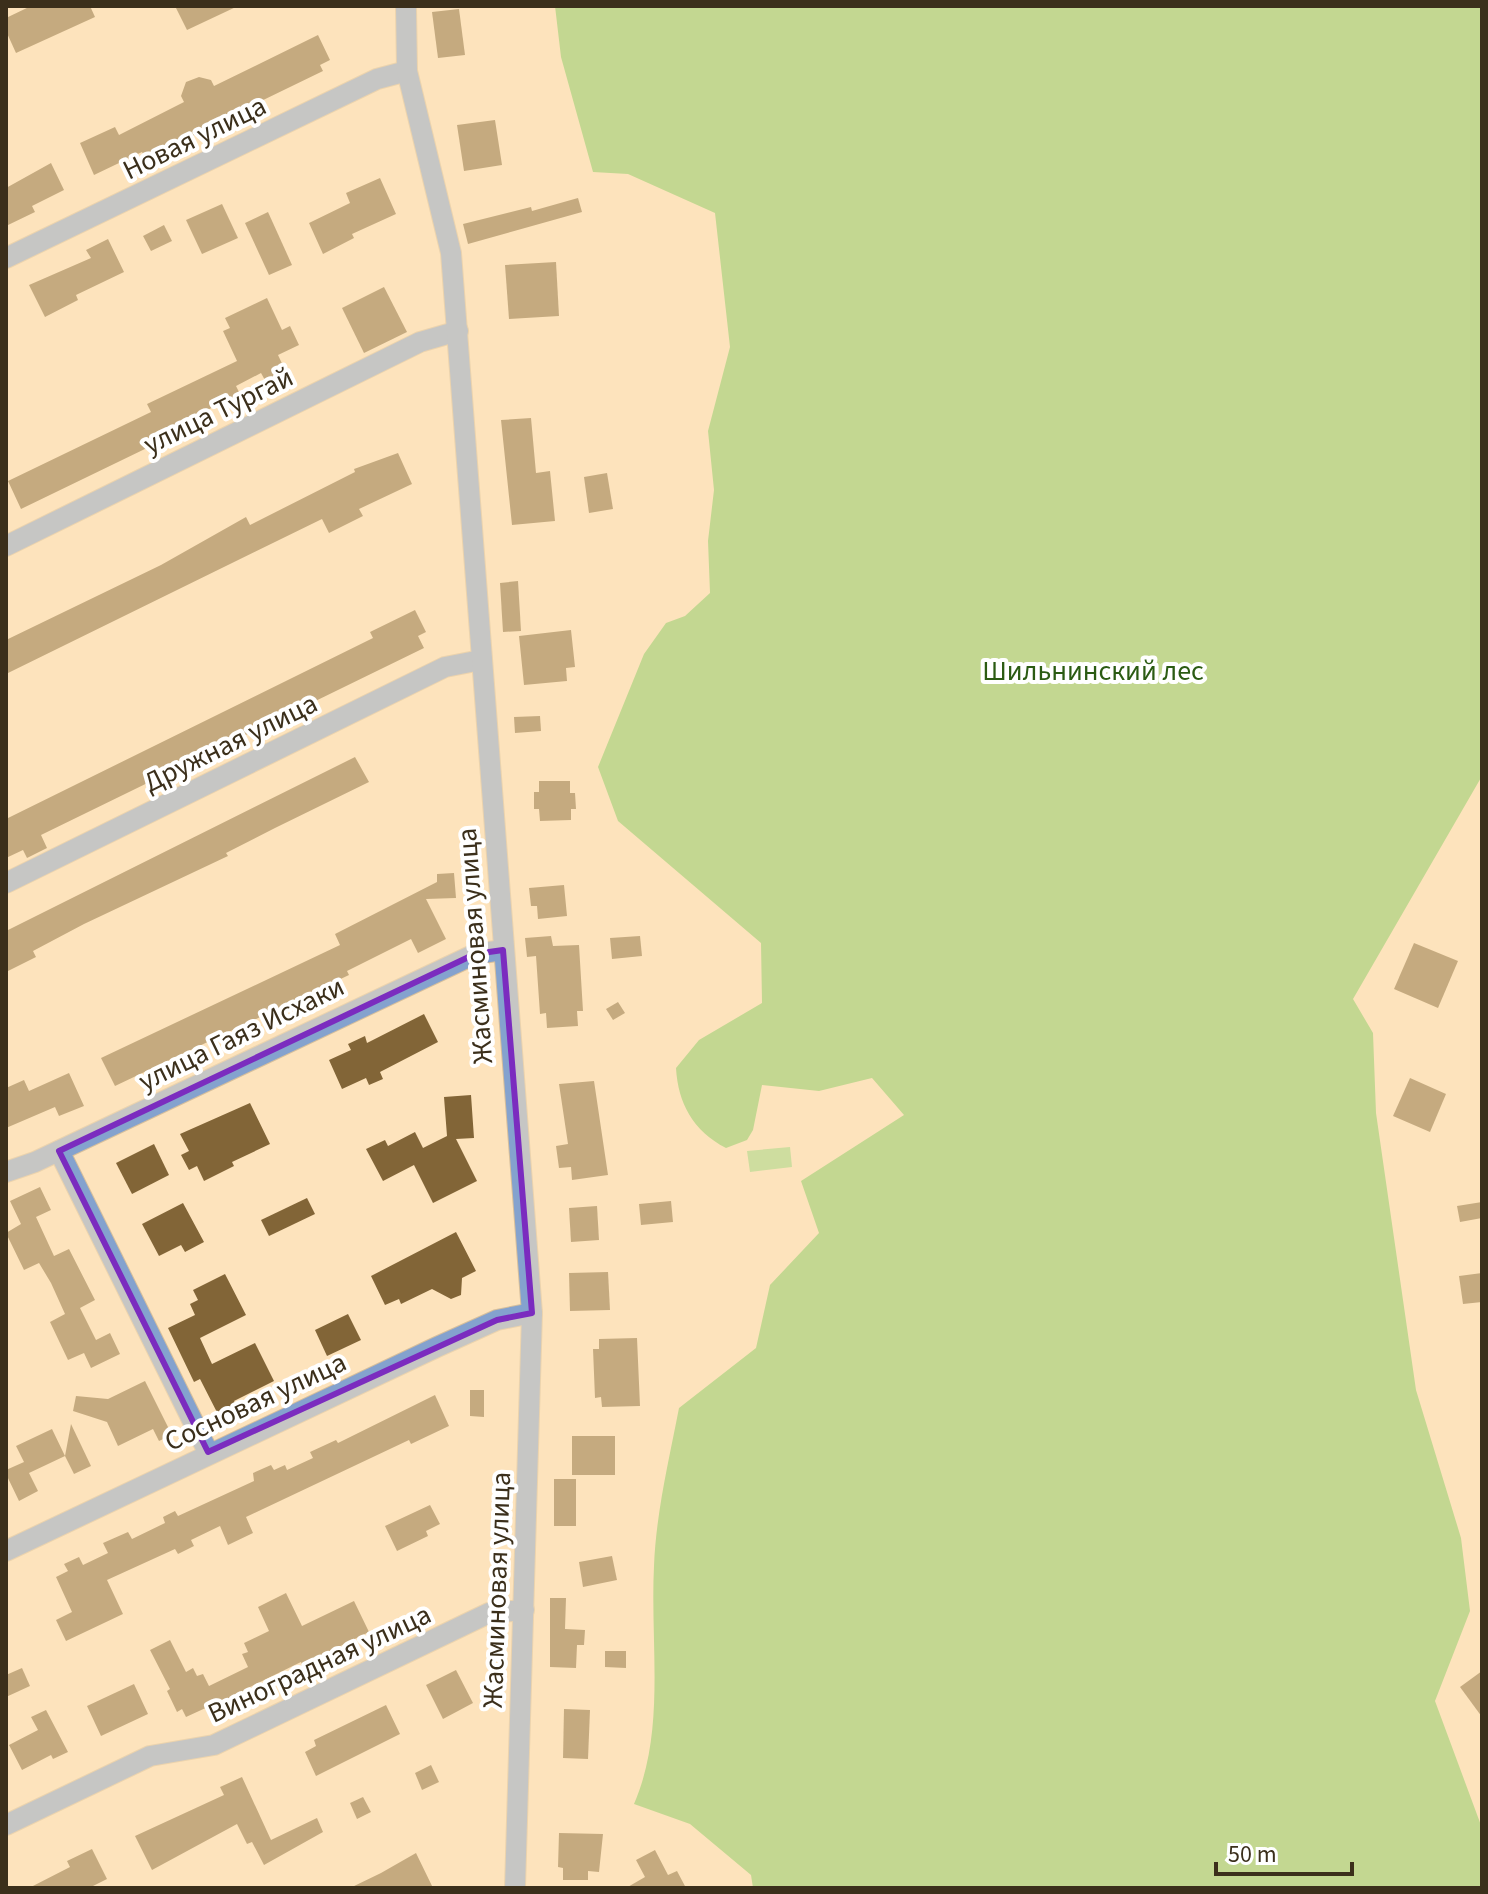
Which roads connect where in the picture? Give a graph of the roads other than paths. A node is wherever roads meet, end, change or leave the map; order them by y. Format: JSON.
{"nodes":[{"id":1,"x":406,"y":6,"type":"edge"},
{"id":2,"x":407,"y":71,"type":"junction"},
{"id":3,"x":6,"y":258,"type":"edge"},
{"id":4,"x":458,"y":331,"type":"junction"},
{"id":5,"x":6,"y":546,"type":"edge"},
{"id":6,"x":481,"y":660,"type":"junction"},
{"id":7,"x":6,"y":883,"type":"edge"},
{"id":8,"x":503,"y":950,"type":"junction"},
{"id":9,"x":59,"y":1151,"type":"junction"},
{"id":10,"x":6,"y":1172,"type":"edge"},
{"id":11,"x":532,"y":1313,"type":"junction"},
{"id":12,"x":208,"y":1452,"type":"junction"},
{"id":13,"x":6,"y":1551,"type":"edge"},
{"id":14,"x":524,"y":1610,"type":"junction"},
{"id":15,"x":6,"y":1825,"type":"edge"},
{"id":16,"x":515,"y":1888,"type":"edge"}],
"edges":[{"from":1,"to":2,"type":"street","name":"Жасминовая улица"},
{"from":2,"to":3,"type":"street","name":"Новая улица"},
{"from":2,"to":4,"type":"street","name":"Жасминовая улица"},
{"from":4,"to":5,"type":"street","name":"улица Тургай"},
{"from":4,"to":6,"type":"street","name":"Жасминовая улица"},
{"from":6,"to":7,"type":"street","name":"Дружная улица"},
{"from":6,"to":8,"type":"street","name":"Жасминовая улица"},
{"from":8,"to":9,"type":"street","name":"улица Гаяз Исхаки"},
{"from":8,"to":11,"type":"street","name":"Жасминовая улица"},
{"from":9,"to":10,"type":"street","name":"улица Гаяз Исхаки"},
{"from":9,"to":12,"type":"street"},
{"from":11,"to":12,"type":"street","name":"Сосновая улица"},
{"from":11,"to":14,"type":"street","name":"Жасминовая улица"},
{"from":12,"to":13,"type":"street","name":"Сосновая улица"},
{"from":14,"to":15,"type":"street","name":"Виноградная улица"},
{"from":14,"to":16,"type":"street","name":"Жасминовая улица"}]}
